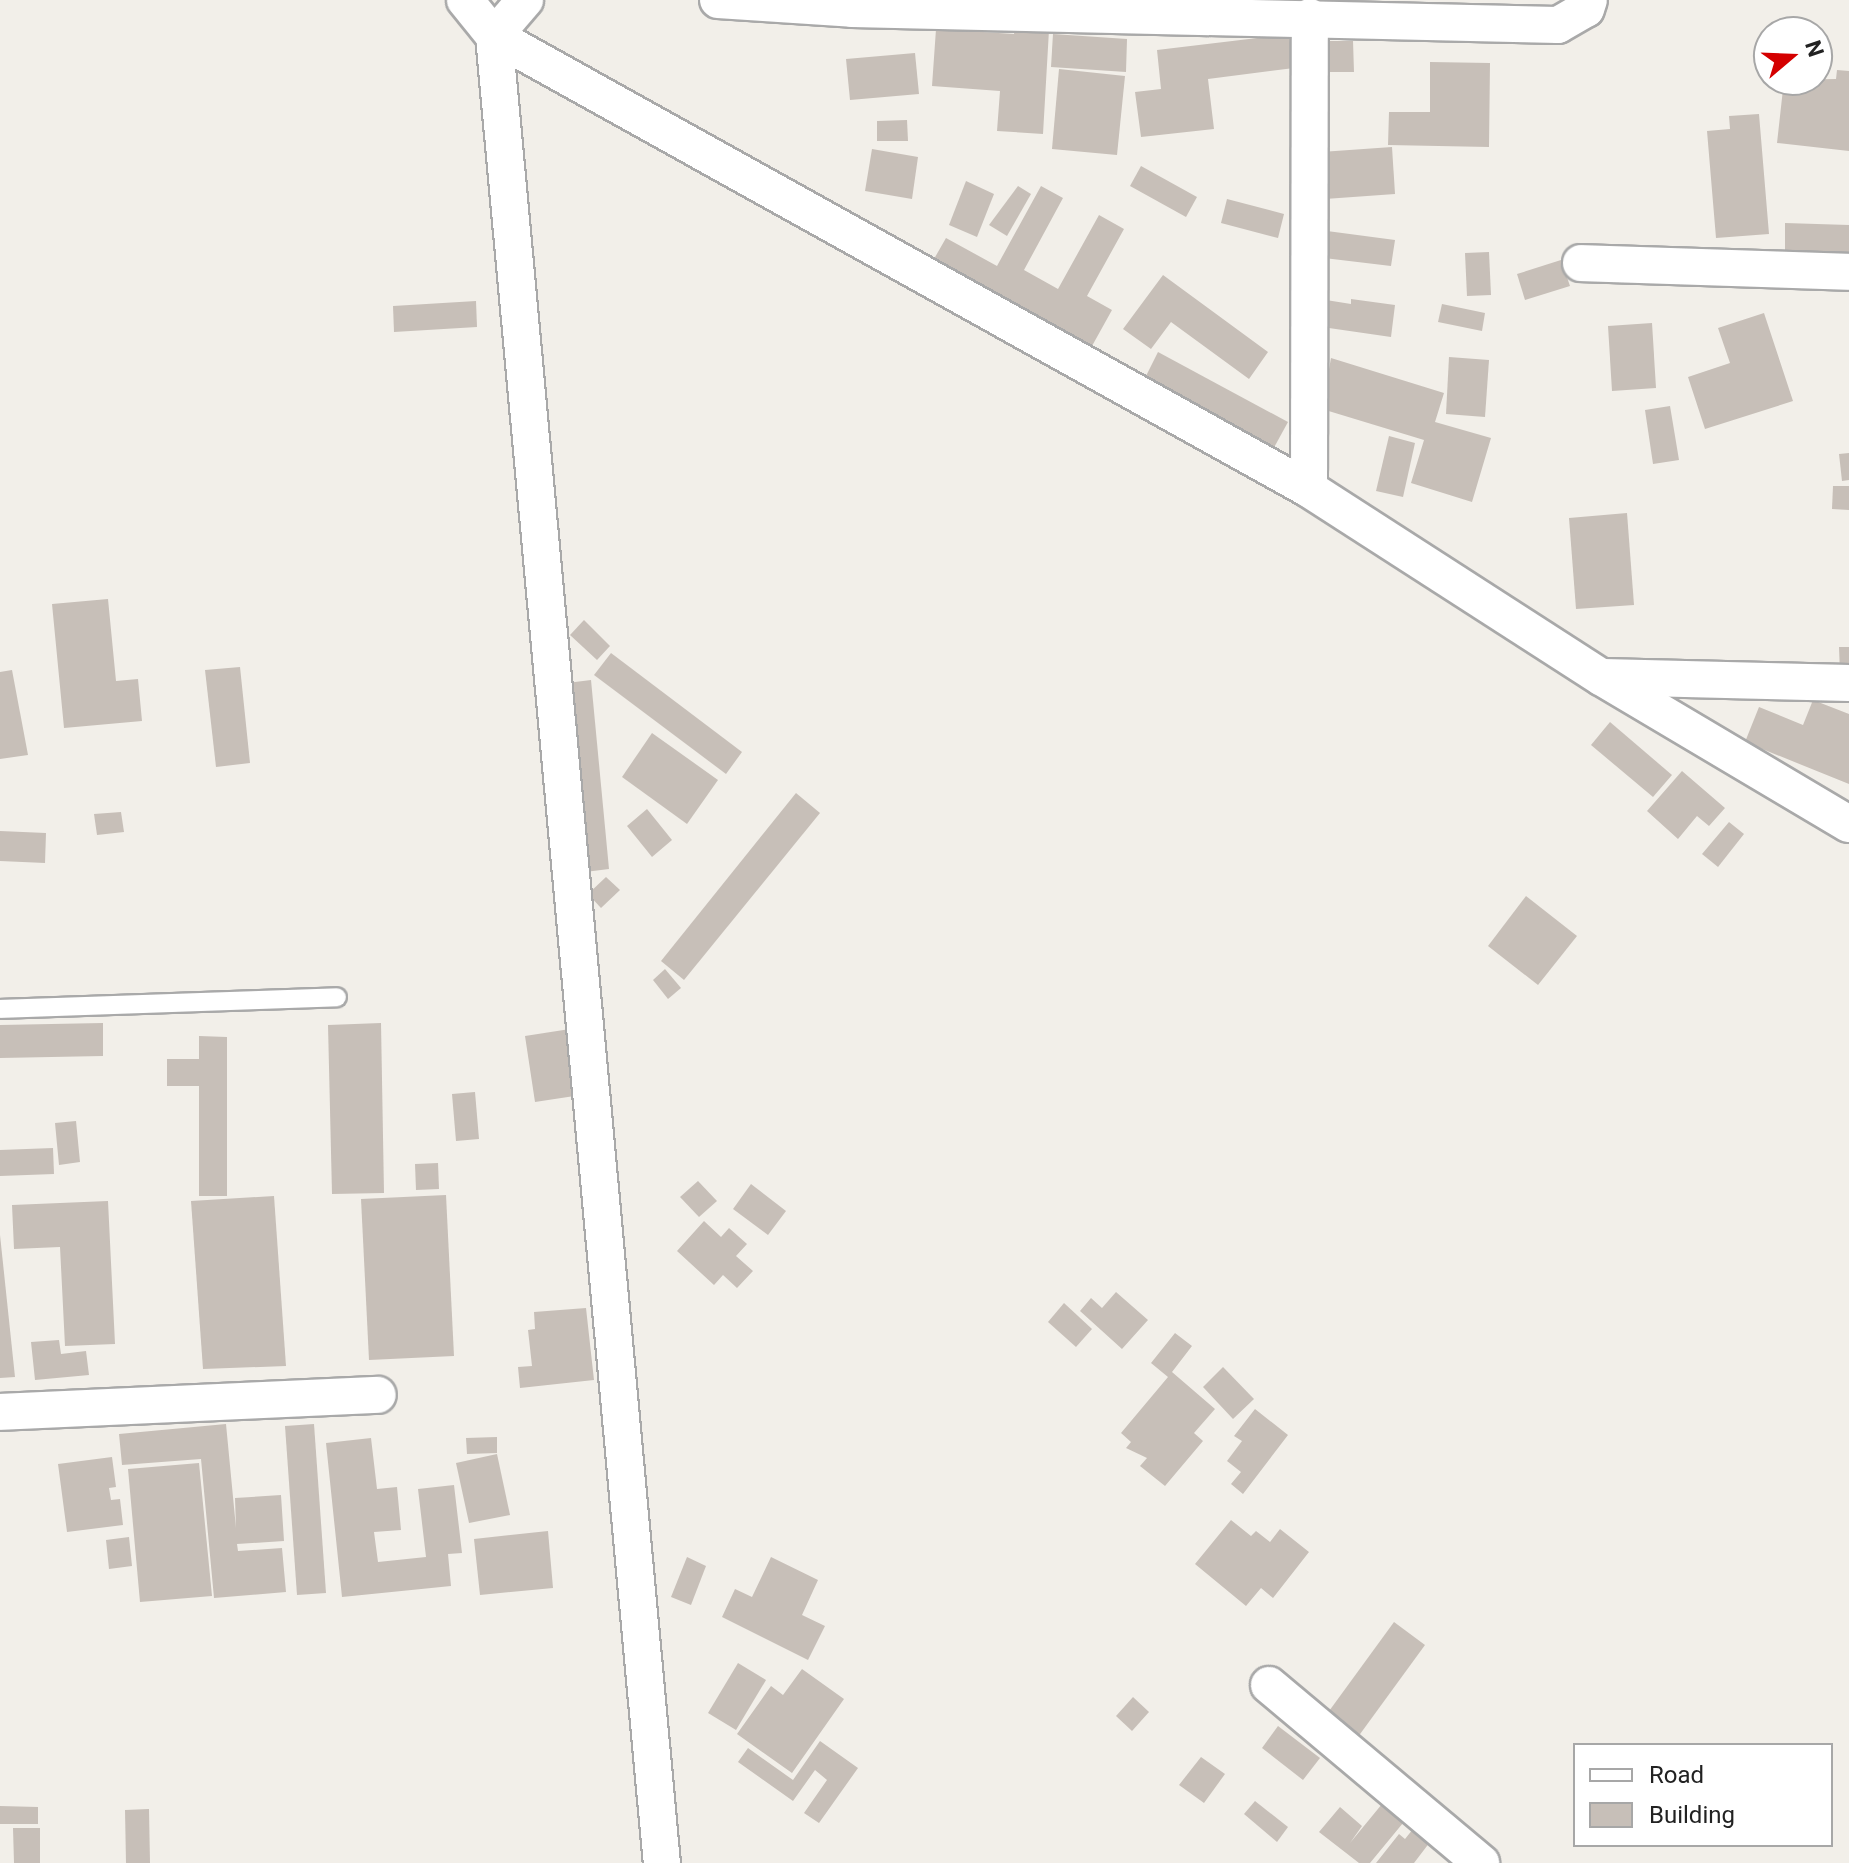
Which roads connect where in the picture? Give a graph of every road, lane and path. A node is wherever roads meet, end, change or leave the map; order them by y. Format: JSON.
{"nodes":[{"id":1,"x":465,"y":0,"type":"edge"},
{"id":2,"x":525,"y":0,"type":"edge"},
{"id":3,"x":718,"y":0,"type":"edge"},
{"id":4,"x":1589,"y":0,"type":"edge"},
{"id":5,"x":1310,"y":17,"type":"junction"},
{"id":6,"x":494,"y":36,"type":"junction"},
{"id":7,"x":1581,"y":263,"type":"dead end"},
{"id":8,"x":1849,"y":272,"type":"edge"},
{"id":9,"x":1309,"y":489,"type":"junction"},
{"id":10,"x":1601,"y":677,"type":"junction"},
{"id":11,"x":1849,"y":683,"type":"edge"},
{"id":12,"x":1849,"y":824,"type":"edge"},
{"id":13,"x":337,"y":997,"type":"dead end"},
{"id":14,"x":0,"y":1009,"type":"edge"},
{"id":15,"x":378,"y":1395,"type":"dead end"},
{"id":16,"x":0,"y":1412,"type":"edge"},
{"id":17,"x":1269,"y":1685,"type":"dead end"},
{"id":18,"x":662,"y":1863,"type":"edge"},
{"id":19,"x":1481,"y":1863,"type":"edge"}],
"edges":[{"from":1,"to":6,"type":"street"},
{"from":2,"to":6,"type":"street"},
{"from":3,"to":5,"type":"street"},
{"from":4,"to":5,"type":"street"},
{"from":5,"to":9,"type":"street"},
{"from":6,"to":9,"type":"street"},
{"from":6,"to":18,"type":"street"},
{"from":7,"to":8,"type":"street"},
{"from":9,"to":10,"type":"street"},
{"from":10,"to":11,"type":"street"},
{"from":10,"to":12,"type":"street"},
{"from":13,"to":14,"type":"lane"},
{"from":15,"to":16,"type":"street"},
{"from":17,"to":19,"type":"street"}]}
